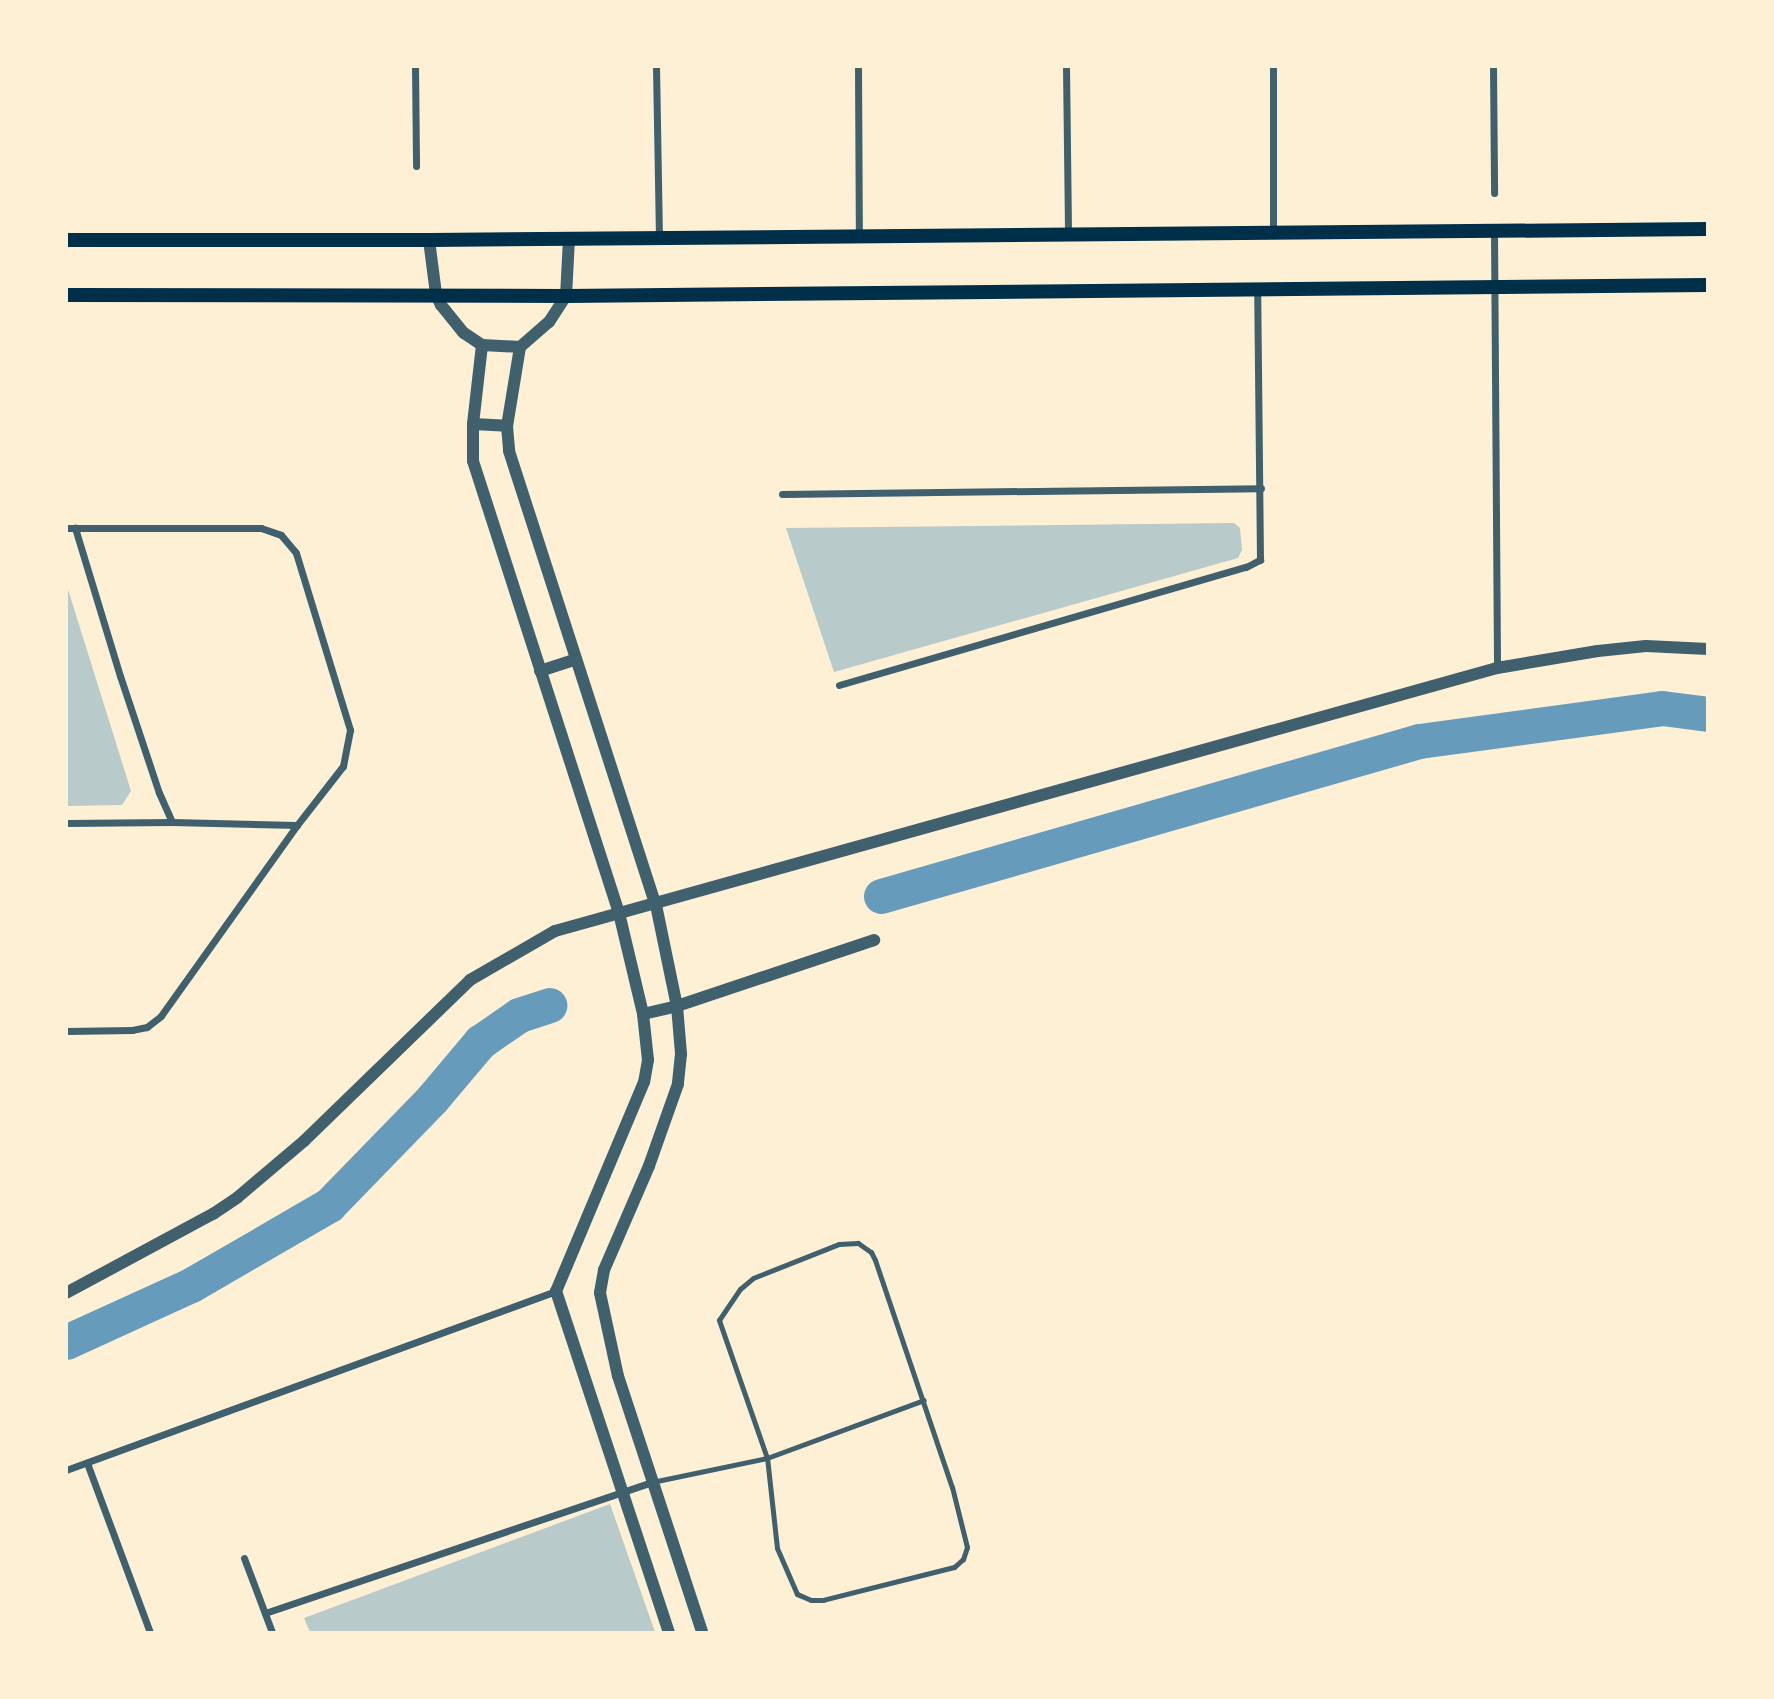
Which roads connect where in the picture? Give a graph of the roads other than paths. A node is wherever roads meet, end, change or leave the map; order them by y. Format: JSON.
{"nodes":[{"id":1,"x":415,"y":66,"type":"edge"},
{"id":2,"x":656,"y":66,"type":"edge"},
{"id":3,"x":859,"y":66,"type":"edge"},
{"id":4,"x":1066,"y":66,"type":"edge"},
{"id":5,"x":1273,"y":66,"type":"edge"},
{"id":6,"x":1493,"y":66,"type":"edge"},
{"id":7,"x":416,"y":166,"type":"dead end"},
{"id":8,"x":1494,"y":192,"type":"dead end"},
{"id":9,"x":1707,"y":229,"type":"edge"},
{"id":10,"x":1494,"y":231,"type":"junction"},
{"id":11,"x":1273,"y":233,"type":"junction"},
{"id":12,"x":1068,"y":234,"type":"junction"},
{"id":13,"x":859,"y":236,"type":"junction"},
{"id":14,"x":569,"y":239,"type":"junction"},
{"id":15,"x":659,"y":239,"type":"junction"},
{"id":16,"x":66,"y":240,"type":"edge"},
{"id":17,"x":429,"y":240,"type":"junction"},
{"id":18,"x":1707,"y":285,"type":"edge"},
{"id":19,"x":1494,"y":286,"type":"junction"},
{"id":20,"x":1257,"y":287,"type":"junction"},
{"id":21,"x":436,"y":294,"type":"junction"},
{"id":22,"x":66,"y":295,"type":"edge"},
{"id":23,"x":566,"y":296,"type":"junction"},
{"id":24,"x":482,"y":345,"type":"junction"},
{"id":25,"x":520,"y":347,"type":"junction"},
{"id":26,"x":473,"y":424,"type":"junction"},
{"id":27,"x":507,"y":426,"type":"junction"},
{"id":28,"x":1261,"y":488,"type":"junction"},
{"id":29,"x":782,"y":495,"type":"dead end"},
{"id":30,"x":71,"y":528,"type":"edge"},
{"id":31,"x":1707,"y":649,"type":"edge"},
{"id":32,"x":576,"y":659,"type":"junction"},
{"id":33,"x":1497,"y":668,"type":"junction"},
{"id":34,"x":540,"y":671,"type":"junction"},
{"id":35,"x":839,"y":685,"type":"dead end"},
{"id":36,"x":172,"y":821,"type":"junction"},
{"id":37,"x":66,"y":823,"type":"edge"},
{"id":38,"x":297,"y":825,"type":"junction"},
{"id":39,"x":656,"y":905,"type":"junction"},
{"id":40,"x":619,"y":914,"type":"junction"},
{"id":41,"x":874,"y":940,"type":"dead end"},
{"id":42,"x":677,"y":1006,"type":"junction"},
{"id":43,"x":643,"y":1014,"type":"junction"},
{"id":44,"x":66,"y":1031,"type":"edge"},
{"id":45,"x":556,"y":1291,"type":"junction"},
{"id":46,"x":66,"y":1293,"type":"edge"},
{"id":47,"x":924,"y":1400,"type":"junction"},
{"id":48,"x":767,"y":1458,"type":"junction"},
{"id":49,"x":87,"y":1463,"type":"junction"},
{"id":50,"x":66,"y":1470,"type":"edge"},
{"id":51,"x":652,"y":1482,"type":"junction"},
{"id":52,"x":623,"y":1491,"type":"junction"},
{"id":53,"x":244,"y":1558,"type":"dead end"},
{"id":54,"x":265,"y":1612,"type":"junction"},
{"id":55,"x":150,"y":1633,"type":"edge"},
{"id":56,"x":272,"y":1633,"type":"edge"},
{"id":57,"x":668,"y":1633,"type":"edge"},
{"id":58,"x":702,"y":1633,"type":"edge"}],
"edges":[{"from":1,"to":7,"type":"street"},
{"from":2,"to":15,"type":"street"},
{"from":3,"to":13,"type":"street"},
{"from":4,"to":12,"type":"street"},
{"from":5,"to":11,"type":"street"},
{"from":6,"to":8,"type":"street"},
{"from":9,"to":10,"type":"main road"},
{"from":10,"to":11,"type":"main road"},
{"from":10,"to":19,"type":"street"},
{"from":11,"to":12,"type":"main road"},
{"from":12,"to":13,"type":"main road"},
{"from":13,"to":15,"type":"main road"},
{"from":14,"to":15,"type":"main road"},
{"from":14,"to":17,"type":"main road"},
{"from":14,"to":23,"type":"street"},
{"from":16,"to":17,"type":"main road"},
{"from":17,"to":21,"type":"street"},
{"from":18,"to":19,"type":"main road"},
{"from":19,"to":20,"type":"main road"},
{"from":19,"to":33,"type":"street"},
{"from":20,"to":23,"type":"main road"},
{"from":20,"to":28,"type":"street"},
{"from":21,"to":22,"type":"main road"},
{"from":21,"to":23,"type":"main road"},
{"from":21,"to":24,"type":"street"},
{"from":23,"to":25,"type":"street"},
{"from":24,"to":25,"type":"street"},
{"from":24,"to":26,"type":"street"},
{"from":25,"to":27,"type":"street"},
{"from":26,"to":27,"type":"street"},
{"from":26,"to":34,"type":"street"},
{"from":27,"to":32,"type":"street"},
{"from":28,"to":29,"type":"street"},
{"from":28,"to":35,"type":"street"},
{"from":30,"to":36,"type":"street"},
{"from":30,"to":38,"type":"street"},
{"from":31,"to":33,"type":"street"},
{"from":32,"to":34,"type":"street"},
{"from":32,"to":39,"type":"street"},
{"from":33,"to":39,"type":"street"},
{"from":34,"to":40,"type":"street"},
{"from":36,"to":37,"type":"street"},
{"from":36,"to":38,"type":"street"},
{"from":38,"to":44,"type":"street"},
{"from":39,"to":40,"type":"street"},
{"from":39,"to":42,"type":"street"},
{"from":40,"to":43,"type":"street"},
{"from":40,"to":46,"type":"street"},
{"from":41,"to":42,"type":"street"},
{"from":42,"to":43,"type":"street"},
{"from":42,"to":51,"type":"street"},
{"from":43,"to":45,"type":"street"},
{"from":45,"to":49,"type":"street"},
{"from":45,"to":52,"type":"street"},
{"from":47,"to":48,"type":"lane"},
{"from":47,"to":48,"type":"lane"},
{"from":47,"to":48,"type":"lane"},
{"from":48,"to":51,"type":"lane"},
{"from":49,"to":50,"type":"street"},
{"from":49,"to":55,"type":"street"},
{"from":51,"to":52,"type":"street"},
{"from":51,"to":58,"type":"street"},
{"from":52,"to":54,"type":"street"},
{"from":52,"to":57,"type":"street"},
{"from":53,"to":54,"type":"street"},
{"from":54,"to":56,"type":"street"}]}
